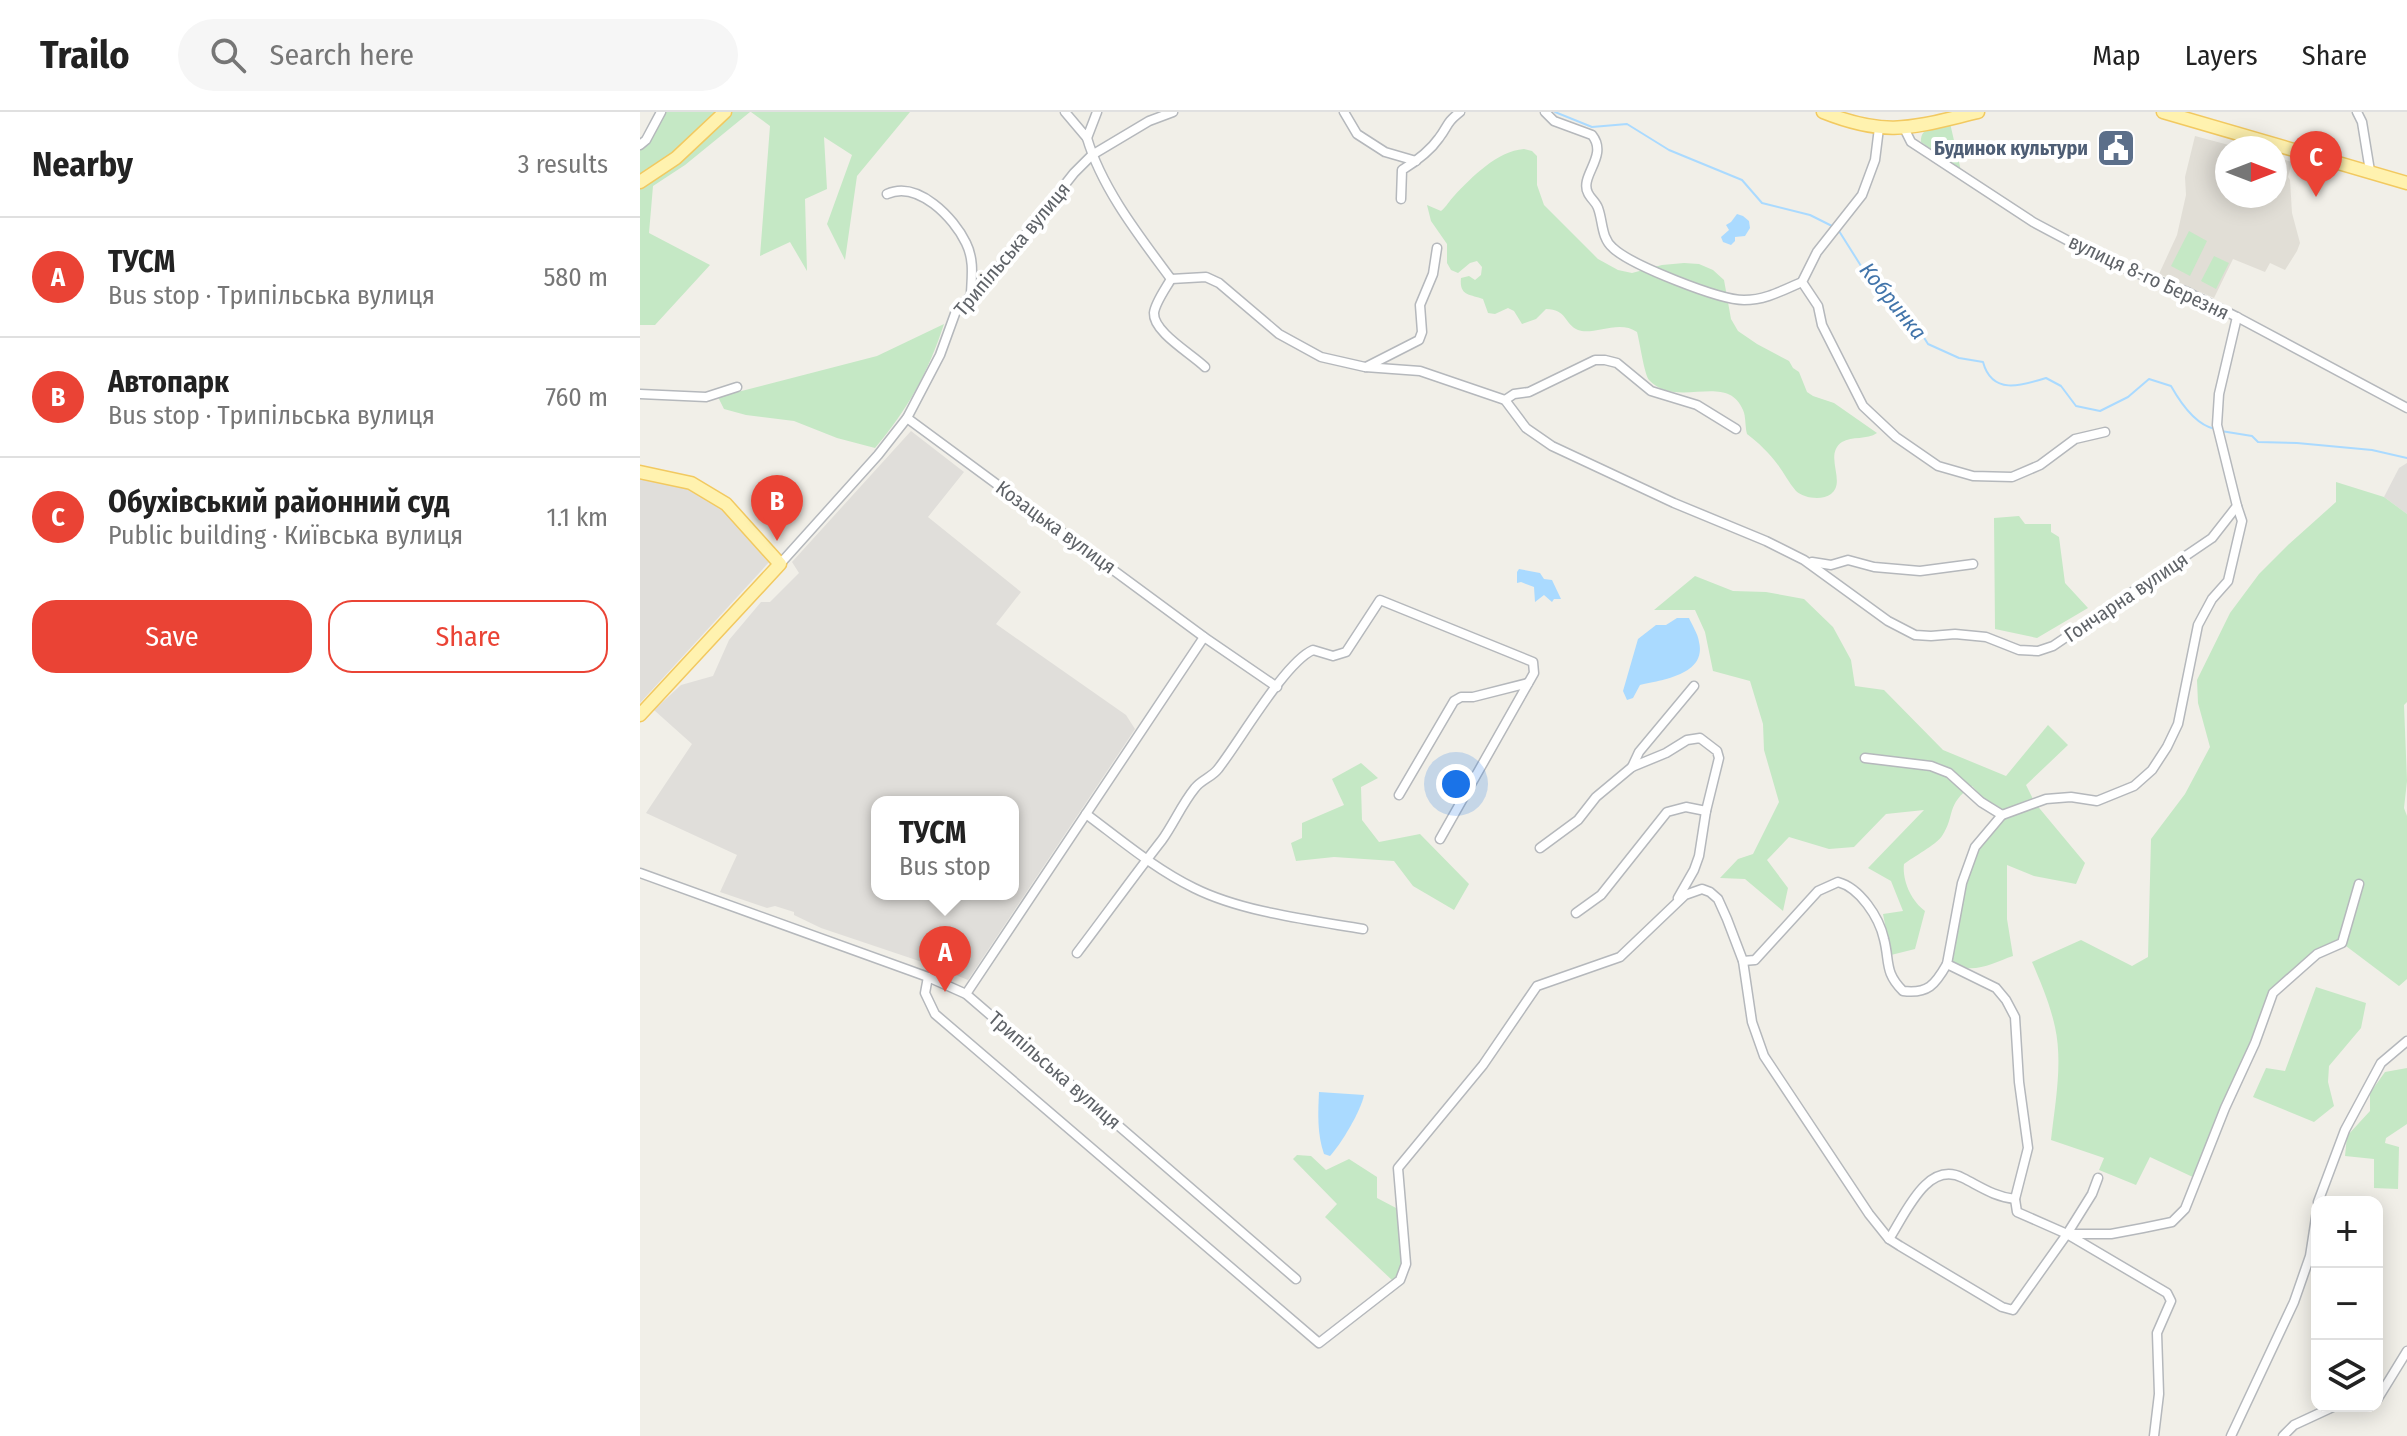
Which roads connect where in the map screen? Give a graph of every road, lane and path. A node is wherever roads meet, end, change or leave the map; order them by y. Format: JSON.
{"nodes":[{"id":1,"x":661,"y":112,"type":"edge"},
{"id":2,"x":725,"y":112,"type":"edge"},
{"id":3,"x":1065,"y":112,"type":"edge"},
{"id":4,"x":1097,"y":112,"type":"edge"},
{"id":5,"x":1173,"y":112,"type":"edge"},
{"id":6,"x":1344,"y":112,"type":"edge"},
{"id":7,"x":1460,"y":112,"type":"edge"},
{"id":8,"x":1545,"y":112,"type":"edge"},
{"id":9,"x":1823,"y":112,"type":"edge"},
{"id":10,"x":1978,"y":112,"type":"edge"},
{"id":11,"x":2163,"y":112,"type":"edge"},
{"id":12,"x":2357,"y":112,"type":"edge"},
{"id":13,"x":1879,"y":128,"type":"junction"},
{"id":14,"x":1904,"y":128,"type":"junction"},
{"id":15,"x":1087,"y":138,"type":"junction"},
{"id":16,"x":640,"y":145,"type":"edge"},
{"id":17,"x":1092,"y":155,"type":"junction"},
{"id":18,"x":1416,"y":161,"type":"junction"},
{"id":19,"x":2370,"y":171,"type":"junction"},
{"id":20,"x":640,"y":182,"type":"edge"},
{"id":21,"x":2407,"y":183,"type":"edge"},
{"id":22,"x":887,"y":194,"type":"dead end"},
{"id":23,"x":1401,"y":199,"type":"dead end"},
{"id":24,"x":1437,"y":248,"type":"dead end"},
{"id":25,"x":1171,"y":279,"type":"junction"},
{"id":26,"x":1802,"y":282,"type":"junction"},
{"id":27,"x":971,"y":293,"type":"junction"},
{"id":28,"x":2237,"y":317,"type":"junction"},
{"id":29,"x":1205,"y":367,"type":"dead end"},
{"id":30,"x":1365,"y":367,"type":"junction"},
{"id":31,"x":737,"y":387,"type":"dead end"},
{"id":32,"x":640,"y":394,"type":"edge"},
{"id":33,"x":1505,"y":400,"type":"junction"},
{"id":34,"x":2407,"y":408,"type":"edge"},
{"id":35,"x":907,"y":418,"type":"junction"},
{"id":36,"x":1736,"y":429,"type":"dead end"},
{"id":37,"x":2105,"y":432,"type":"dead end"},
{"id":38,"x":640,"y":472,"type":"edge"},
{"id":39,"x":2237,"y":506,"type":"junction"},
{"id":40,"x":1804,"y":560,"type":"junction"},
{"id":41,"x":780,"y":564,"type":"junction"},
{"id":42,"x":1973,"y":564,"type":"dead end"},
{"id":43,"x":1204,"y":637,"type":"junction"},
{"id":44,"x":1528,"y":683,"type":"junction"},
{"id":45,"x":1694,"y":686,"type":"dead end"},
{"id":46,"x":1277,"y":687,"type":"junction"},
{"id":47,"x":640,"y":715,"type":"edge"},
{"id":48,"x":1865,"y":758,"type":"dead end"},
{"id":49,"x":1632,"y":767,"type":"junction"},
{"id":50,"x":1399,"y":795,"type":"dead end"},
{"id":51,"x":1706,"y":811,"type":"junction"},
{"id":52,"x":1086,"y":814,"type":"junction"},
{"id":53,"x":2002,"y":815,"type":"junction"},
{"id":54,"x":1440,"y":839,"type":"dead end"},
{"id":55,"x":1540,"y":848,"type":"dead end"},
{"id":56,"x":1145,"y":859,"type":"junction"},
{"id":57,"x":640,"y":873,"type":"edge"},
{"id":58,"x":2359,"y":884,"type":"dead end"},
{"id":59,"x":1676,"y":902,"type":"junction"},
{"id":60,"x":1576,"y":913,"type":"dead end"},
{"id":61,"x":1363,"y":929,"type":"dead end"},
{"id":62,"x":1077,"y":953,"type":"dead end"},
{"id":63,"x":1743,"y":961,"type":"junction"},
{"id":64,"x":1947,"y":964,"type":"junction"},
{"id":65,"x":928,"y":977,"type":"junction"},
{"id":66,"x":966,"y":994,"type":"junction"},
{"id":67,"x":2407,"y":1041,"type":"edge"},
{"id":68,"x":2098,"y":1178,"type":"dead end"},
{"id":69,"x":2320,"y":1196,"type":"edge"},
{"id":70,"x":2015,"y":1199,"type":"junction"},
{"id":71,"x":2067,"y":1234,"type":"junction"},
{"id":72,"x":1889,"y":1239,"type":"junction"},
{"id":73,"x":2311,"y":1250,"type":"edge"},
{"id":74,"x":1296,"y":1279,"type":"dead end"},
{"id":75,"x":2407,"y":1351,"type":"edge"},
{"id":76,"x":2383,"y":1390,"type":"edge"},
{"id":77,"x":2322,"y":1412,"type":"edge"},
{"id":78,"x":2154,"y":1436,"type":"edge"},
{"id":79,"x":2231,"y":1436,"type":"edge"},
{"id":80,"x":2283,"y":1436,"type":"edge"}],
"edges":[{"from":1,"to":16,"type":"street"},
{"from":2,"to":20,"type":"main road"},
{"from":3,"to":15,"type":"street"},
{"from":4,"to":15,"type":"street"},
{"from":5,"to":17,"type":"street","name":"Трипільська вулиця"},
{"from":6,"to":18,"type":"street"},
{"from":7,"to":18,"type":"street"},
{"from":8,"to":26,"type":"street"},
{"from":9,"to":13,"type":"main road"},
{"from":10,"to":14,"type":"main road"},
{"from":11,"to":19,"type":"main road"},
{"from":12,"to":19,"type":"street"},
{"from":13,"to":14,"type":"main road"},
{"from":13,"to":26,"type":"street"},
{"from":14,"to":28,"type":"street","name":"вулиця 8-го Березня"},
{"from":15,"to":17,"type":"street"},
{"from":17,"to":25,"type":"street"},
{"from":17,"to":27,"type":"street","name":"Трипільська вулиця"},
{"from":18,"to":23,"type":"street"},
{"from":19,"to":21,"type":"main road"},
{"from":22,"to":27,"type":"street"},
{"from":24,"to":30,"type":"street"},
{"from":25,"to":29,"type":"street"},
{"from":25,"to":30,"type":"street"},
{"from":26,"to":37,"type":"street"},
{"from":27,"to":35,"type":"street","name":"Трипільська вулиця"},
{"from":28,"to":34,"type":"street","name":"вулиця 8-го Березня"},
{"from":28,"to":39,"type":"street"},
{"from":30,"to":33,"type":"street"},
{"from":31,"to":32,"type":"street"},
{"from":33,"to":36,"type":"street"},
{"from":33,"to":40,"type":"street","name":"Гончарна вулиця"},
{"from":35,"to":41,"type":"street","name":"Трипільська вулиця"},
{"from":35,"to":43,"type":"street","name":"Козацька вулиця"},
{"from":38,"to":41,"type":"main road"},
{"from":39,"to":40,"type":"street","name":"Гончарна вулиця"},
{"from":39,"to":53,"type":"street"},
{"from":40,"to":42,"type":"street","name":"Гончарна вулиця"},
{"from":41,"to":47,"type":"main road","name":"Трипільська вулиця"},
{"from":43,"to":46,"type":"street","name":"Козацька вулиця"},
{"from":43,"to":52,"type":"street"},
{"from":44,"to":46,"type":"street"},
{"from":44,"to":50,"type":"street"},
{"from":44,"to":54,"type":"street"},
{"from":45,"to":49,"type":"street"},
{"from":46,"to":56,"type":"street"},
{"from":48,"to":53,"type":"street"},
{"from":49,"to":51,"type":"street"},
{"from":49,"to":55,"type":"street"},
{"from":51,"to":59,"type":"street"},
{"from":51,"to":60,"type":"street"},
{"from":52,"to":56,"type":"street"},
{"from":52,"to":66,"type":"street"},
{"from":53,"to":64,"type":"street"},
{"from":56,"to":61,"type":"street"},
{"from":56,"to":62,"type":"street"},
{"from":57,"to":65,"type":"street","name":"Трипільська вулиця"},
{"from":58,"to":71,"type":"street"},
{"from":59,"to":63,"type":"street"},
{"from":59,"to":65,"type":"street"},
{"from":63,"to":64,"type":"street"},
{"from":63,"to":72,"type":"street"},
{"from":64,"to":70,"type":"street"},
{"from":65,"to":66,"type":"street","name":"Трипільська вулиця"},
{"from":66,"to":74,"type":"street","name":"Трипільська вулиця"},
{"from":67,"to":69,"type":"street"},
{"from":68,"to":71,"type":"street"},
{"from":70,"to":71,"type":"street"},
{"from":70,"to":72,"type":"street"},
{"from":71,"to":72,"type":"street"},
{"from":71,"to":78,"type":"street"},
{"from":73,"to":79,"type":"street"},
{"from":75,"to":76,"type":"street"},
{"from":77,"to":80,"type":"street"}]}
